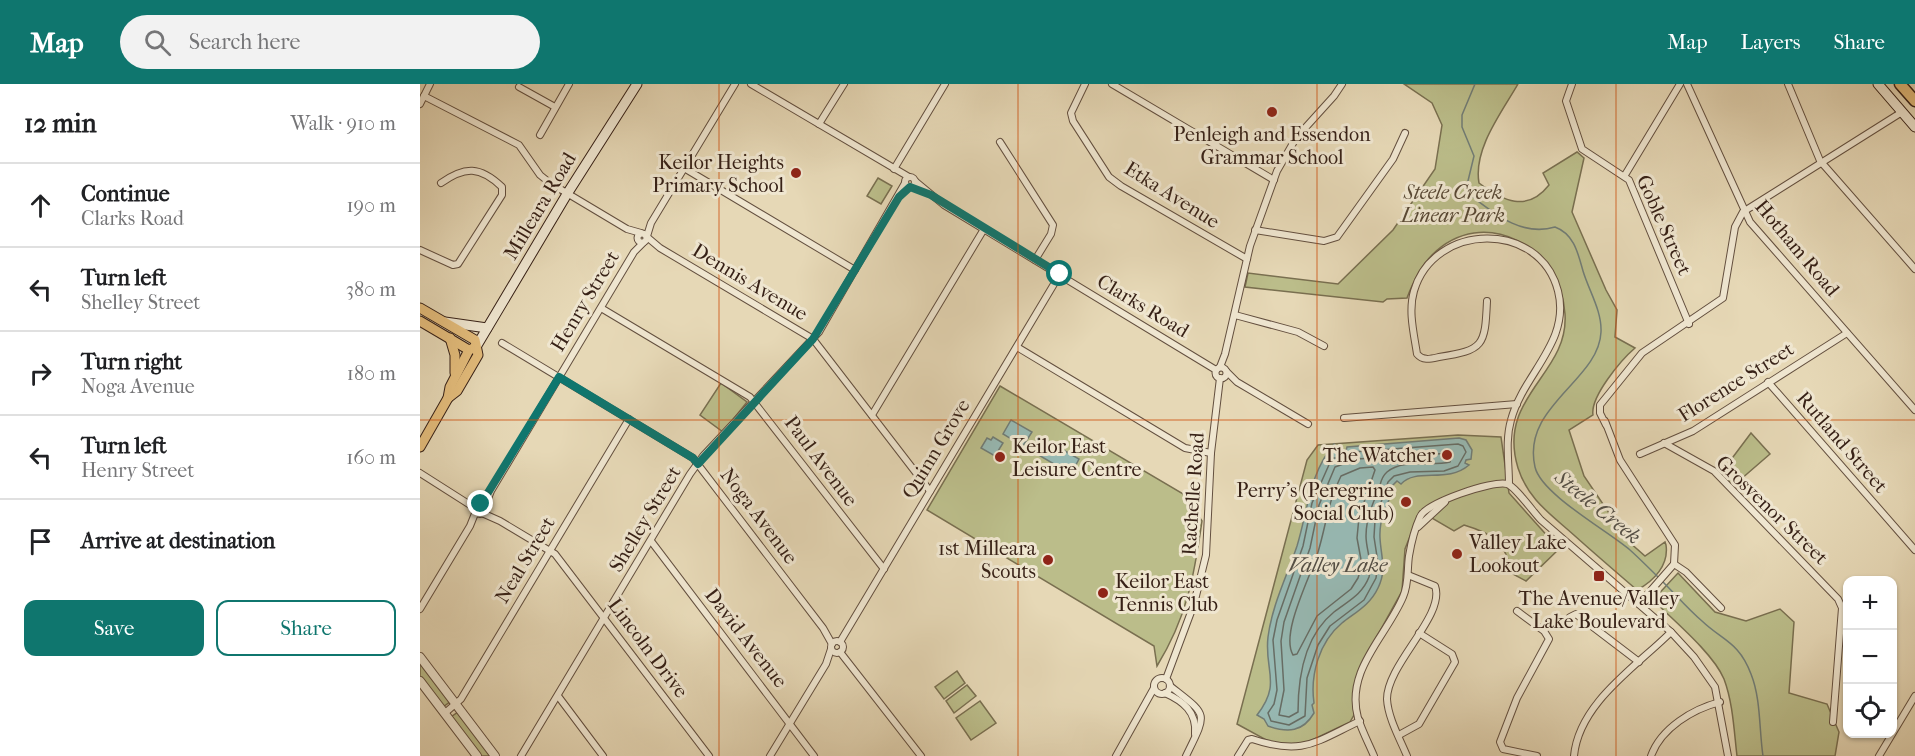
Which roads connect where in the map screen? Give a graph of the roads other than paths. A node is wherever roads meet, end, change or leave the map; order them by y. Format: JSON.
{"nodes":[{"id":1,"x":430,"y":84,"type":"edge"},
{"id":2,"x":569,"y":84,"type":"edge"},
{"id":3,"x":637,"y":84,"type":"edge"},
{"id":4,"x":735,"y":84,"type":"edge"},
{"id":5,"x":752,"y":84,"type":"edge"},
{"id":6,"x":844,"y":84,"type":"edge"},
{"id":7,"x":945,"y":84,"type":"edge"},
{"id":8,"x":1085,"y":84,"type":"edge"},
{"id":9,"x":1112,"y":84,"type":"edge"},
{"id":10,"x":1342,"y":84,"type":"edge"},
{"id":11,"x":1572,"y":84,"type":"edge"},
{"id":12,"x":1680,"y":84,"type":"edge"},
{"id":13,"x":1687,"y":84,"type":"edge"},
{"id":14,"x":1788,"y":84,"type":"edge"},
{"id":15,"x":1878,"y":84,"type":"edge"},
{"id":16,"x":1900,"y":84,"type":"edge"},
{"id":17,"x":519,"y":87,"type":"dead end"},
{"id":18,"x":424,"y":96,"type":"junction"},
{"id":19,"x":1915,"y":101,"type":"edge"},
{"id":20,"x":420,"y":104,"type":"edge"},
{"id":21,"x":555,"y":107,"type":"junction"},
{"id":22,"x":1902,"y":112,"type":"junction"},
{"id":23,"x":819,"y":124,"type":"junction"},
{"id":24,"x":1915,"y":127,"type":"edge"},
{"id":25,"x":1405,"y":133,"type":"dead end"},
{"id":26,"x":540,"y":135,"type":"dead end"},
{"id":27,"x":1000,"y":142,"type":"dead end"},
{"id":28,"x":1821,"y":163,"type":"junction"},
{"id":29,"x":684,"y":168,"type":"junction"},
{"id":30,"x":894,"y":169,"type":"junction"},
{"id":31,"x":1625,"y":175,"type":"junction"},
{"id":32,"x":1274,"y":180,"type":"junction"},
{"id":33,"x":441,"y":183,"type":"dead end"},
{"id":34,"x":909,"y":183,"type":"junction"},
{"id":35,"x":567,"y":194,"type":"junction"},
{"id":36,"x":1743,"y":212,"type":"junction"},
{"id":37,"x":984,"y":229,"type":"junction"},
{"id":38,"x":1255,"y":230,"type":"junction"},
{"id":39,"x":642,"y":238,"type":"junction"},
{"id":40,"x":420,"y":250,"type":"edge"},
{"id":41,"x":1248,"y":259,"type":"junction"},
{"id":42,"x":1035,"y":260,"type":"junction"},
{"id":43,"x":1915,"y":269,"type":"edge"},
{"id":44,"x":855,"y":270,"type":"junction"},
{"id":45,"x":1060,"y":274,"type":"junction"},
{"id":46,"x":1487,"y":301,"type":"dead end"},
{"id":47,"x":420,"y":308,"type":"edge"},
{"id":48,"x":601,"y":308,"type":"junction"},
{"id":49,"x":1235,"y":315,"type":"junction"},
{"id":50,"x":420,"y":321,"type":"edge"},
{"id":51,"x":445,"y":322,"type":"junction"},
{"id":52,"x":1689,"y":324,"type":"junction"},
{"id":53,"x":487,"y":328,"type":"junction"},
{"id":54,"x":1848,"y":333,"type":"junction"},
{"id":55,"x":450,"y":338,"type":"junction"},
{"id":56,"x":813,"y":339,"type":"junction"},
{"id":57,"x":502,"y":343,"type":"dead end"},
{"id":58,"x":1017,"y":346,"type":"junction"},
{"id":59,"x":1324,"y":346,"type":"dead end"},
{"id":60,"x":473,"y":349,"type":"junction"},
{"id":61,"x":1222,"y":372,"type":"junction"},
{"id":62,"x":456,"y":375,"type":"junction"},
{"id":63,"x":559,"y":377,"type":"junction"},
{"id":64,"x":1768,"y":382,"type":"junction"},
{"id":65,"x":448,"y":398,"type":"junction"},
{"id":66,"x":755,"y":402,"type":"junction"},
{"id":67,"x":1516,"y":404,"type":"junction"},
{"id":68,"x":1915,"y":410,"type":"edge"},
{"id":69,"x":872,"y":415,"type":"junction"},
{"id":70,"x":1344,"y":418,"type":"dead end"},
{"id":71,"x":629,"y":419,"type":"junction"},
{"id":72,"x":1308,"y":424,"type":"dead end"},
{"id":73,"x":1664,"y":443,"type":"junction"},
{"id":74,"x":420,"y":447,"type":"edge"},
{"id":75,"x":1211,"y":453,"type":"junction"},
{"id":76,"x":1640,"y":454,"type":"dead end"},
{"id":77,"x":698,"y":464,"type":"junction"},
{"id":78,"x":420,"y":473,"type":"edge"},
{"id":79,"x":1509,"y":484,"type":"junction"},
{"id":80,"x":930,"y":491,"type":"junction"},
{"id":81,"x":480,"y":509,"type":"junction"},
{"id":82,"x":651,"y":541,"type":"junction"},
{"id":83,"x":550,"y":550,"type":"junction"},
{"id":84,"x":1915,"y":550,"type":"edge"},
{"id":85,"x":1674,"y":564,"type":"junction"},
{"id":86,"x":884,"y":569,"type":"junction"},
{"id":87,"x":1408,"y":575,"type":"junction"},
{"id":88,"x":1639,"y":604,"type":"junction"},
{"id":89,"x":1721,"y":608,"type":"dead end"},
{"id":90,"x":420,"y":609,"type":"edge"},
{"id":91,"x":1517,"y":611,"type":"dead end"},
{"id":92,"x":604,"y":617,"type":"junction"},
{"id":93,"x":1570,"y":617,"type":"dead end"},
{"id":94,"x":1671,"y":632,"type":"junction"},
{"id":95,"x":1419,"y":633,"type":"junction"},
{"id":96,"x":836,"y":646,"type":"junction"},
{"id":97,"x":420,"y":657,"type":"edge"},
{"id":98,"x":1639,"y":662,"type":"junction"},
{"id":99,"x":1166,"y":679,"type":"junction"},
{"id":100,"x":420,"y":681,"type":"edge"},
{"id":101,"x":1170,"y":686,"type":"junction"},
{"id":102,"x":1154,"y":688,"type":"junction"},
{"id":103,"x":1163,"y":693,"type":"junction"},
{"id":104,"x":558,"y":696,"type":"junction"},
{"id":105,"x":1915,"y":696,"type":"edge"},
{"id":106,"x":1720,"y":702,"type":"junction"},
{"id":107,"x":456,"y":705,"type":"junction"},
{"id":108,"x":1196,"y":705,"type":"junction"},
{"id":109,"x":1144,"y":708,"type":"junction"},
{"id":110,"x":1189,"y":709,"type":"junction"},
{"id":111,"x":445,"y":713,"type":"junction"},
{"id":112,"x":1360,"y":721,"type":"junction"},
{"id":113,"x":1833,"y":722,"type":"dead end"},
{"id":114,"x":790,"y":724,"type":"junction"},
{"id":115,"x":1399,"y":735,"type":"junction"},
{"id":116,"x":1195,"y":737,"type":"junction"},
{"id":117,"x":473,"y":754,"type":"edge"},
{"id":118,"x":495,"y":756,"type":"edge"},
{"id":119,"x":521,"y":756,"type":"edge"},
{"id":120,"x":603,"y":756,"type":"edge"},
{"id":121,"x":709,"y":756,"type":"edge"},
{"id":122,"x":771,"y":756,"type":"edge"},
{"id":123,"x":814,"y":756,"type":"edge"},
{"id":124,"x":921,"y":756,"type":"edge"},
{"id":125,"x":1116,"y":756,"type":"edge"},
{"id":126,"x":1186,"y":756,"type":"edge"},
{"id":127,"x":1238,"y":756,"type":"edge"},
{"id":128,"x":1374,"y":756,"type":"edge"},
{"id":129,"x":1407,"y":756,"type":"edge"},
{"id":130,"x":1537,"y":756,"type":"edge"},
{"id":131,"x":1574,"y":756,"type":"edge"},
{"id":132,"x":1651,"y":756,"type":"edge"},
{"id":133,"x":1728,"y":756,"type":"edge"},
{"id":134,"x":1879,"y":756,"type":"edge"}],
"edges":[{"from":1,"to":18,"type":"street"},
{"from":2,"to":21,"type":"street"},
{"from":3,"to":35,"type":"main road","name":"Milleara Road"},
{"from":4,"to":29,"type":"street","name":"Henry Street"},
{"from":5,"to":23,"type":"street","name":"Clarks Road"},
{"from":6,"to":23,"type":"street"},
{"from":7,"to":30,"type":"street"},
{"from":8,"to":41,"type":"street","name":"Etka Avenue"},
{"from":9,"to":32,"type":"street"},
{"from":10,"to":32,"type":"street","name":"Rachelle Road"},
{"from":11,"to":31,"type":"street","name":"Goble Street"},
{"from":12,"to":31,"type":"street"},
{"from":13,"to":36,"type":"street","name":"Hotham Road"},
{"from":14,"to":28,"type":"street"},
{"from":15,"to":22,"type":"main road"},
{"from":16,"to":19,"type":"highway"},
{"from":17,"to":21,"type":"street"},
{"from":18,"to":20,"type":"street"},
{"from":18,"to":35,"type":"street","name":"Dennis Avenue"},
{"from":21,"to":26,"type":"street"},
{"from":22,"to":24,"type":"main road"},
{"from":22,"to":28,"type":"street"},
{"from":23,"to":30,"type":"street","name":"Clarks Road"},
{"from":25,"to":38,"type":"street"},
{"from":27,"to":42,"type":"street"},
{"from":28,"to":36,"type":"street"},
{"from":28,"to":43,"type":"street"},
{"from":29,"to":39,"type":"street","name":"Henry Street"},
{"from":29,"to":44,"type":"street"},
{"from":30,"to":34,"type":"street","name":"Clarks Road"},
{"from":31,"to":52,"type":"street","name":"Goble Street"},
{"from":32,"to":38,"type":"street","name":"Rachelle Road"},
{"from":33,"to":40,"type":"street"},
{"from":34,"to":37,"type":"street","name":"Clarks Road"},
{"from":34,"to":44,"type":"street","name":"Shelley Street"},
{"from":35,"to":39,"type":"street","name":"Dennis Avenue"},
{"from":35,"to":53,"type":"main road","name":"Milleara Road"},
{"from":36,"to":52,"type":"street"},
{"from":36,"to":54,"type":"street","name":"Hotham Road"},
{"from":37,"to":42,"type":"street","name":"Clarks Road"},
{"from":37,"to":69,"type":"street"},
{"from":38,"to":41,"type":"street","name":"Rachelle Road"},
{"from":39,"to":48,"type":"street","name":"Henry Street"},
{"from":39,"to":56,"type":"street","name":"Dennis Avenue"},
{"from":41,"to":49,"type":"street","name":"Rachelle Road"},
{"from":42,"to":45,"type":"street","name":"Clarks Road"},
{"from":44,"to":56,"type":"street","name":"Shelley Street"},
{"from":45,"to":58,"type":"street","name":"Quinn Grove"},
{"from":45,"to":61,"type":"street","name":"Clarks Road"},
{"from":46,"to":67,"type":"street"},
{"from":47,"to":51,"type":"main road"},
{"from":48,"to":63,"type":"street","name":"Henry Street"},
{"from":48,"to":66,"type":"street","name":"Paul Avenue"},
{"from":49,"to":59,"type":"street"},
{"from":49,"to":61,"type":"street","name":"Rachelle Road"},
{"from":50,"to":55,"type":"main road"},
{"from":51,"to":53,"type":"main road"},
{"from":51,"to":60,"type":"main road"},
{"from":52,"to":85,"type":"street"},
{"from":53,"to":60,"type":"main road","name":"Milleara Road"},
{"from":54,"to":64,"type":"street","name":"Florence Street"},
{"from":54,"to":68,"type":"street","name":"Hotham Road"},
{"from":55,"to":60,"type":"main road"},
{"from":55,"to":62,"type":"main road"},
{"from":56,"to":66,"type":"street","name":"Shelley Street"},
{"from":56,"to":69,"type":"street","name":"Dennis Avenue"},
{"from":57,"to":63,"type":"street","name":"Noga Avenue"},
{"from":58,"to":75,"type":"street"},
{"from":58,"to":80,"type":"street","name":"Quinn Grove"},
{"from":60,"to":62,"type":"main road","name":"Milleara Road"},
{"from":60,"to":65,"type":"main road","name":"Milleara Road"},
{"from":61,"to":72,"type":"street","name":"Clarks Road"},
{"from":61,"to":75,"type":"street","name":"Rachelle Road"},
{"from":62,"to":65,"type":"main road","name":"Milleara Road"},
{"from":63,"to":71,"type":"street","name":"Noga Avenue"},
{"from":63,"to":81,"type":"street","name":"Henry Street"},
{"from":64,"to":73,"type":"street","name":"Florence Street"},
{"from":64,"to":84,"type":"street","name":"Rutland Street"},
{"from":65,"to":74,"type":"main road","name":"Milleara Road"},
{"from":66,"to":77,"type":"street","name":"Shelley Street"},
{"from":66,"to":86,"type":"street","name":"Paul Avenue"},
{"from":67,"to":70,"type":"street"},
{"from":67,"to":79,"type":"street"},
{"from":69,"to":80,"type":"street","name":"Dennis Avenue"},
{"from":71,"to":77,"type":"street","name":"Noga Avenue"},
{"from":71,"to":83,"type":"street","name":"Neal Street"},
{"from":73,"to":76,"type":"street","name":"Florence Street"},
{"from":73,"to":113,"type":"street","name":"Grosvenor Street"},
{"from":75,"to":99,"type":"street","name":"Rachelle Road"},
{"from":77,"to":82,"type":"street","name":"Shelley Street"},
{"from":77,"to":96,"type":"street","name":"Noga Avenue"},
{"from":78,"to":81,"type":"street","name":"Lincoln Drive"},
{"from":79,"to":87,"type":"street"},
{"from":79,"to":88,"type":"street"},
{"from":80,"to":86,"type":"street","name":"Quinn Grove"},
{"from":81,"to":83,"type":"street","name":"Lincoln Drive"},
{"from":81,"to":90,"type":"street","name":"Henry Street"},
{"from":82,"to":92,"type":"street","name":"Shelley Street"},
{"from":82,"to":114,"type":"street","name":"David Avenue"},
{"from":83,"to":92,"type":"street","name":"Lincoln Drive"},
{"from":83,"to":107,"type":"street","name":"Neal Street"},
{"from":85,"to":88,"type":"street"},
{"from":85,"to":89,"type":"street"},
{"from":86,"to":96,"type":"street","name":"Quinn Grove"},
{"from":87,"to":95,"type":"street"},
{"from":87,"to":112,"type":"street"},
{"from":88,"to":94,"type":"street"},
{"from":91,"to":130,"type":"street"},
{"from":92,"to":104,"type":"street","name":"Shelley Street"},
{"from":92,"to":121,"type":"street","name":"Lincoln Drive"},
{"from":93,"to":98,"type":"street"},
{"from":94,"to":98,"type":"street"},
{"from":94,"to":106,"type":"street"},
{"from":95,"to":115,"type":"street"},
{"from":95,"to":115,"type":"street"},
{"from":96,"to":114,"type":"street","name":"Quinn Grove"},
{"from":96,"to":124,"type":"street","name":"Noga Avenue"},
{"from":97,"to":107,"type":"street"},
{"from":98,"to":131,"type":"street"},
{"from":99,"to":101,"type":"street"},
{"from":99,"to":102,"type":"street"},
{"from":100,"to":111,"type":"street"},
{"from":101,"to":103,"type":"street"},
{"from":101,"to":108,"type":"street"},
{"from":102,"to":103,"type":"street"},
{"from":102,"to":109,"type":"street"},
{"from":103,"to":109,"type":"street"},
{"from":103,"to":110,"type":"street"},
{"from":104,"to":119,"type":"street","name":"Shelley Street"},
{"from":104,"to":120,"type":"street"},
{"from":105,"to":134,"type":"street"},
{"from":106,"to":132,"type":"street"},
{"from":106,"to":133,"type":"street"},
{"from":107,"to":111,"type":"street","name":"Neal Street"},
{"from":107,"to":118,"type":"street"},
{"from":108,"to":110,"type":"street"},
{"from":108,"to":116,"type":"street"},
{"from":109,"to":125,"type":"street"},
{"from":110,"to":116,"type":"street"},
{"from":111,"to":117,"type":"street"},
{"from":112,"to":127,"type":"street"},
{"from":112,"to":128,"type":"street"},
{"from":114,"to":122,"type":"street","name":"Quinn Grove"},
{"from":114,"to":123,"type":"street","name":"David Avenue"},
{"from":115,"to":129,"type":"street"},
{"from":116,"to":126,"type":"street"}]}
